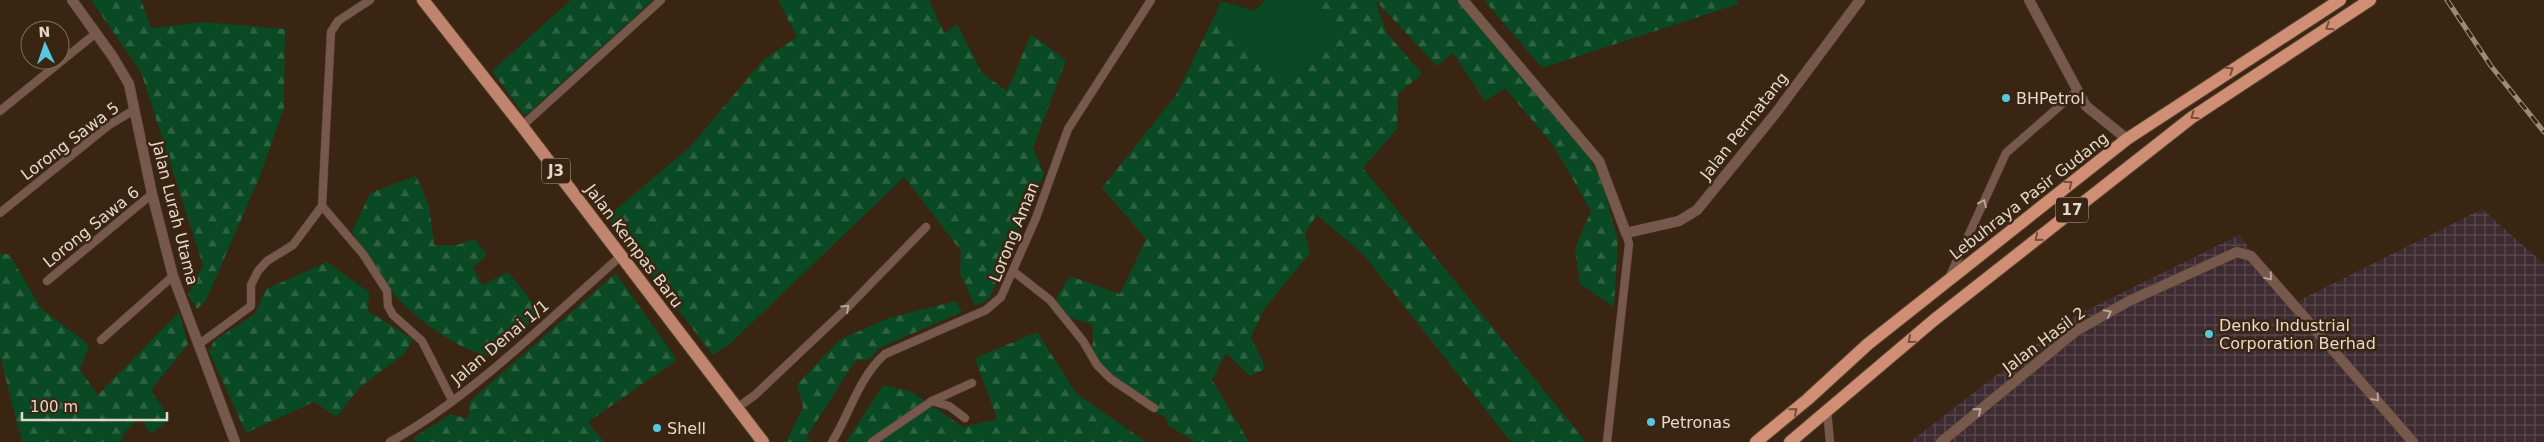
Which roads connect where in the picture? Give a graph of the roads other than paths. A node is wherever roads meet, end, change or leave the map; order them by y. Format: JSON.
{"nodes":[{"id":1,"x":72,"y":0,"type":"edge"},
{"id":2,"x":370,"y":0,"type":"edge"},
{"id":3,"x":423,"y":0,"type":"edge"},
{"id":4,"x":661,"y":0,"type":"edge"},
{"id":5,"x":1151,"y":0,"type":"edge"},
{"id":6,"x":1462,"y":0,"type":"edge"},
{"id":7,"x":1860,"y":0,"type":"edge"},
{"id":8,"x":2029,"y":0,"type":"edge"},
{"id":9,"x":2340,"y":0,"type":"edge"},
{"id":10,"x":2370,"y":0,"type":"edge"},
{"id":11,"x":96,"y":33,"type":"junction"},
{"id":12,"x":2077,"y":90,"type":"junction"},
{"id":13,"x":134,"y":110,"type":"junction"},
{"id":14,"x":0,"y":111,"type":"edge"},
{"id":15,"x":522,"y":126,"type":"junction"},
{"id":16,"x":2127,"y":139,"type":"junction"},
{"id":17,"x":152,"y":194,"type":"junction"},
{"id":18,"x":322,"y":206,"type":"junction"},
{"id":19,"x":0,"y":213,"type":"edge"},
{"id":20,"x":926,"y":227,"type":"dead end"},
{"id":21,"x":1626,"y":233,"type":"junction"},
{"id":22,"x":622,"y":255,"type":"junction"},
{"id":23,"x":1013,"y":271,"type":"junction"},
{"id":24,"x":173,"y":276,"type":"junction"},
{"id":25,"x":1948,"y":280,"type":"junction"},
{"id":26,"x":47,"y":281,"type":"dead end"},
{"id":27,"x":101,"y":340,"type":"dead end"},
{"id":28,"x":198,"y":345,"type":"junction"},
{"id":29,"x":972,"y":383,"type":"dead end"},
{"id":30,"x":452,"y":400,"type":"junction"},
{"id":31,"x":932,"y":401,"type":"junction"},
{"id":32,"x":737,"y":408,"type":"junction"},
{"id":33,"x":1154,"y":408,"type":"dead end"},
{"id":34,"x":1827,"y":411,"type":"junction"},
{"id":35,"x":965,"y":418,"type":"dead end"},
{"id":36,"x":404,"y":439,"type":"edge"},
{"id":37,"x":235,"y":442,"type":"edge"},
{"id":38,"x":390,"y":442,"type":"edge"},
{"id":39,"x":763,"y":442,"type":"edge"},
{"id":40,"x":832,"y":442,"type":"edge"},
{"id":41,"x":872,"y":442,"type":"edge"},
{"id":42,"x":1607,"y":442,"type":"edge"},
{"id":43,"x":1756,"y":442,"type":"edge"},
{"id":44,"x":1790,"y":442,"type":"edge"},
{"id":45,"x":1830,"y":442,"type":"edge"},
{"id":46,"x":1941,"y":442,"type":"edge"},
{"id":47,"x":2413,"y":442,"type":"edge"}],
"edges":[{"from":1,"to":11,"type":"street","name":"Jalan Lurah Utama"},
{"from":2,"to":18,"type":"street"},
{"from":3,"to":15,"type":"main road","name":"Jalan Kempas Baru","number":"J3"},
{"from":4,"to":15,"type":"street"},
{"from":5,"to":23,"type":"street","name":"Lorong Aman"},
{"from":6,"to":21,"type":"street"},
{"from":7,"to":21,"type":"street","name":"Jalan Permatang"},
{"from":8,"to":12,"type":"street"},
{"from":16,"to":9,"type":"highway","name":"Lebuhraya Pasir Gudang","number":"17","one_way":true},
{"from":10,"to":34,"type":"highway","number":"17","one_way":true},
{"from":11,"to":13,"type":"street","name":"Jalan Lurah Utama"},
{"from":11,"to":14,"type":"street"},
{"from":12,"to":16,"type":"street"},
{"from":25,"to":12,"type":"street","one_way":true},
{"from":13,"to":17,"type":"street","name":"Jalan Lurah Utama"},
{"from":13,"to":19,"type":"street","name":"Lorong Sawa 5"},
{"from":15,"to":22,"type":"main road","name":"Jalan Kempas Baru","number":"J3"},
{"from":25,"to":16,"type":"highway","name":"Lebuhraya Pasir Gudang","number":"17","one_way":true},
{"from":17,"to":24,"type":"street","name":"Jalan Lurah Utama"},
{"from":17,"to":26,"type":"street","name":"Lorong Sawa 6"},
{"from":18,"to":28,"type":"street"},
{"from":18,"to":30,"type":"street"},
{"from":32,"to":20,"type":"street","one_way":true},
{"from":21,"to":42,"type":"street"},
{"from":22,"to":30,"type":"street","name":"Jalan Denai 1/1"},
{"from":22,"to":32,"type":"main road","name":"Jalan Kempas Baru","number":"J3"},
{"from":23,"to":33,"type":"street"},
{"from":23,"to":40,"type":"street","name":"Lorong Aman"},
{"from":24,"to":27,"type":"street"},
{"from":24,"to":28,"type":"street","name":"Jalan Lurah Utama"},
{"from":43,"to":25,"type":"highway","name":"Lebuhraya Pasir Gudang","number":"17","one_way":true},
{"from":28,"to":37,"type":"street","name":"Jalan Lurah Utama"},
{"from":29,"to":31,"type":"street"},
{"from":30,"to":36,"type":"street","name":"Jalan Denai 1/1"},
{"from":31,"to":35,"type":"street"},
{"from":31,"to":41,"type":"street"},
{"from":32,"to":39,"type":"main road","name":"Jalan Kempas Baru","number":"J3"},
{"from":34,"to":44,"type":"highway","number":"17"},
{"from":34,"to":45,"type":"street"},
{"from":36,"to":38,"type":"street","name":"Jalan Denai 1/1"},
{"from":46,"to":47,"type":"street","name":"Jalan Hasil 2","one_way":true}]}
